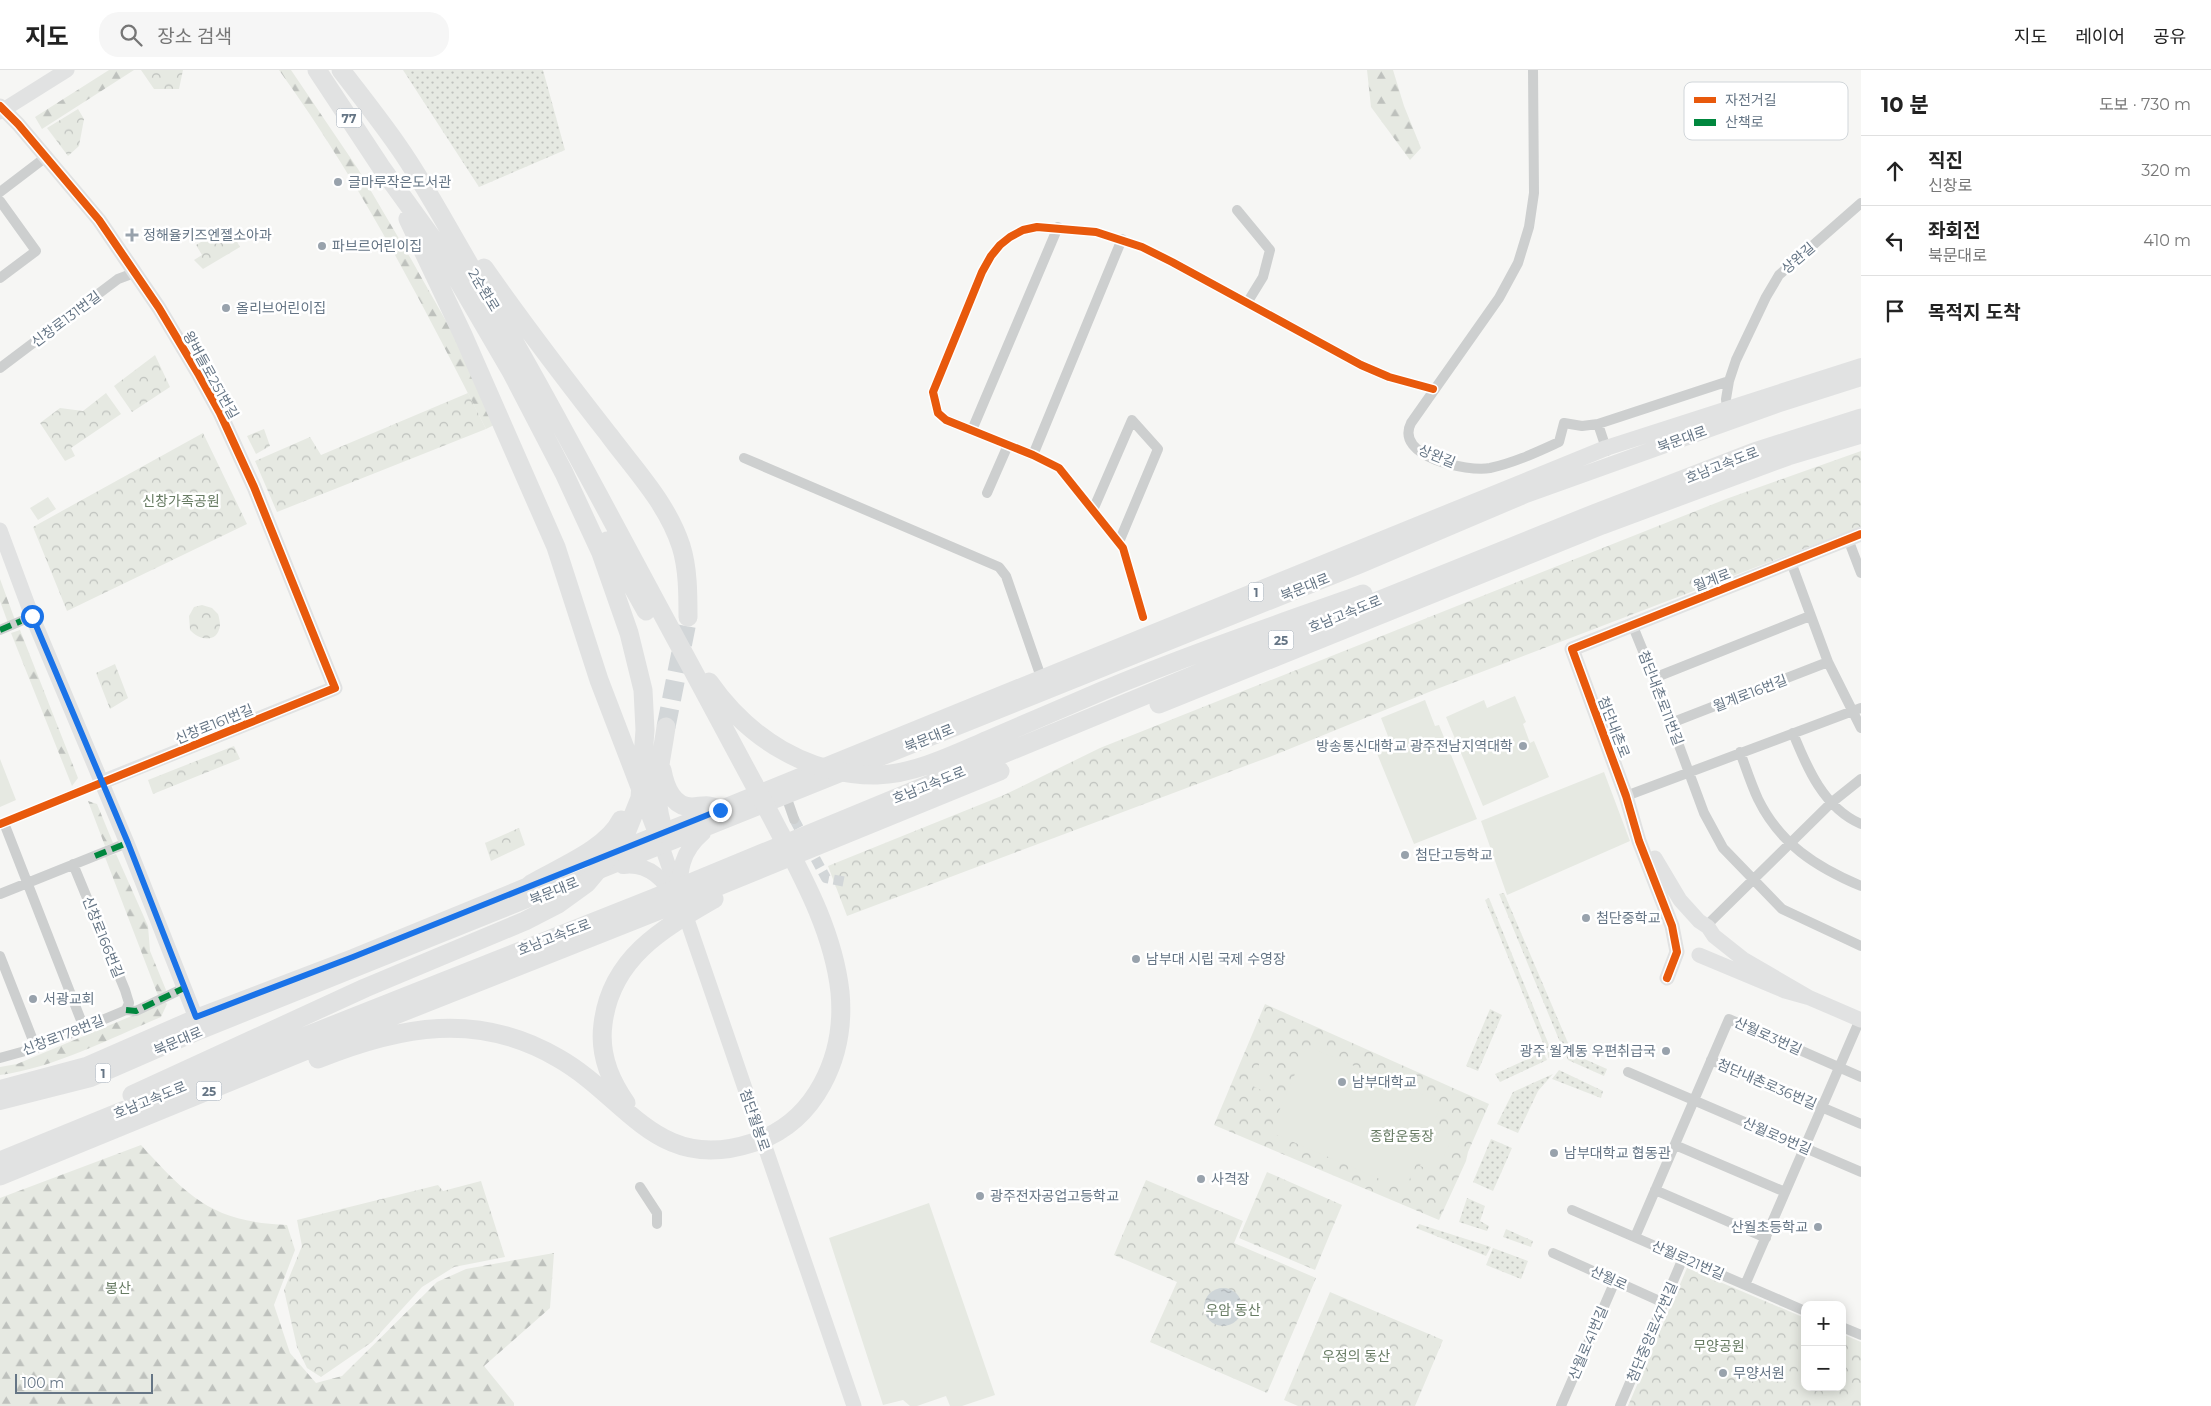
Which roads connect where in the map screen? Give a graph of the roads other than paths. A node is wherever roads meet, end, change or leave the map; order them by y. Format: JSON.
{"nodes":[{"id":1,"x":67,"y":70,"type":"edge"},
{"id":2,"x":317,"y":70,"type":"edge"},
{"id":3,"x":341,"y":70,"type":"edge"},
{"id":4,"x":1533,"y":70,"type":"edge"},
{"id":5,"x":1,"y":109,"type":"edge"},
{"id":6,"x":400,"y":148,"type":"junction"},
{"id":7,"x":46,"y":157,"type":"junction"},
{"id":8,"x":381,"y":167,"type":"junction"},
{"id":9,"x":0,"y":192,"type":"edge"},
{"id":10,"x":0,"y":201,"type":"edge"},
{"id":11,"x":1861,"y":203,"type":"edge"},
{"id":12,"x":1237,"y":210,"type":"dead end"},
{"id":13,"x":1058,"y":227,"type":"junction"},
{"id":14,"x":1122,"y":239,"type":"junction"},
{"id":15,"x":134,"y":273,"type":"junction"},
{"id":16,"x":0,"y":278,"type":"edge"},
{"id":17,"x":1247,"y":303,"type":"junction"},
{"id":18,"x":1861,"y":366,"type":"edge"},
{"id":19,"x":0,"y":368,"type":"edge"},
{"id":20,"x":1861,"y":378,"type":"edge"},
{"id":21,"x":1728,"y":381,"type":"junction"},
{"id":22,"x":1433,"y":389,"type":"junction"},
{"id":23,"x":1728,"y":409,"type":"junction"},
{"id":24,"x":1861,"y":418,"type":"edge"},
{"id":25,"x":1598,"y":424,"type":"junction"},
{"id":26,"x":972,"y":430,"type":"junction"},
{"id":27,"x":1861,"y":434,"type":"edge"},
{"id":28,"x":1008,"y":445,"type":"junction"},
{"id":29,"x":1032,"y":455,"type":"junction"},
{"id":30,"x":1609,"y":456,"type":"junction"},
{"id":31,"x":744,"y":458,"type":"dead end"},
{"id":32,"x":564,"y":473,"type":"junction"},
{"id":33,"x":987,"y":493,"type":"dead end"},
{"id":34,"x":1093,"y":510,"type":"junction"},
{"id":35,"x":1596,"y":513,"type":"junction"},
{"id":36,"x":611,"y":519,"type":"junction"},
{"id":37,"x":0,"y":530,"type":"edge"},
{"id":38,"x":1855,"y":537,"type":"edge"},
{"id":39,"x":1119,"y":542,"type":"junction"},
{"id":40,"x":1790,"y":562,"type":"junction"},
{"id":41,"x":1861,"y":573,"type":"edge"},
{"id":42,"x":1143,"y":616,"type":"dead end"},
{"id":43,"x":1810,"y":616,"type":"junction"},
{"id":44,"x":688,"y":617,"type":"tunnel mouth"},
{"id":45,"x":21,"y":622,"type":"dead end"},
{"id":46,"x":1632,"y":624,"type":"junction"},
{"id":47,"x":0,"y":630,"type":"edge"},
{"id":48,"x":1572,"y":649,"type":"joint"},
{"id":49,"x":1828,"y":662,"type":"junction"},
{"id":50,"x":1041,"y":676,"type":"junction"},
{"id":51,"x":1654,"y":678,"type":"junction"},
{"id":52,"x":335,"y":688,"type":"joint"},
{"id":53,"x":1857,"y":709,"type":"edge"},
{"id":54,"x":1671,"y":723,"type":"junction"},
{"id":55,"x":666,"y":727,"type":"tunnel mouth"},
{"id":56,"x":1861,"y":728,"type":"edge"},
{"id":57,"x":1793,"y":733,"type":"junction"},
{"id":58,"x":623,"y":746,"type":"junction"},
{"id":59,"x":1740,"y":752,"type":"junction"},
{"id":60,"x":736,"y":761,"type":"junction"},
{"id":61,"x":661,"y":765,"type":"junction"},
{"id":62,"x":1688,"y":772,"type":"junction"},
{"id":63,"x":1861,"y":779,"type":"edge"},
{"id":64,"x":102,"y":782,"type":"junction"},
{"id":65,"x":786,"y":796,"type":"junction"},
{"id":66,"x":1626,"y":796,"type":"junction"},
{"id":67,"x":1831,"y":803,"type":"junction"},
{"id":68,"x":1633,"y":814,"type":"junction"},
{"id":69,"x":719,"y":817,"type":"junction"},
{"id":70,"x":794,"y":819,"type":"tunnel mouth"},
{"id":71,"x":2,"y":824,"type":"edge"},
{"id":72,"x":872,"y":824,"type":"junction"},
{"id":73,"x":1861,"y":824,"type":"edge"},
{"id":74,"x":660,"y":841,"type":"junction"},
{"id":75,"x":128,"y":843,"type":"junction"},
{"id":76,"x":1790,"y":843,"type":"junction"},
{"id":77,"x":73,"y":864,"type":"junction"},
{"id":78,"x":606,"y":870,"type":"junction"},
{"id":79,"x":28,"y":882,"type":"junction"},
{"id":80,"x":708,"y":882,"type":"junction"},
{"id":81,"x":1753,"y":882,"type":"junction"},
{"id":82,"x":531,"y":884,"type":"junction"},
{"id":83,"x":1861,"y":886,"type":"edge"},
{"id":84,"x":0,"y":894,"type":"edge"},
{"id":85,"x":657,"y":904,"type":"junction"},
{"id":86,"x":682,"y":908,"type":"junction"},
{"id":87,"x":1705,"y":926,"type":"junction"},
{"id":88,"x":1676,"y":941,"type":"junction"},
{"id":89,"x":1861,"y":946,"type":"edge"},
{"id":90,"x":1696,"y":955,"type":"junction"},
{"id":91,"x":0,"y":956,"type":"edge"},
{"id":92,"x":184,"y":988,"type":"junction"},
{"id":93,"x":1810,"y":998,"type":"junction"},
{"id":94,"x":126,"y":1010,"type":"junction"},
{"id":95,"x":1861,"y":1019,"type":"edge"},
{"id":96,"x":199,"y":1024,"type":"junction"},
{"id":97,"x":84,"y":1028,"type":"junction"},
{"id":98,"x":36,"y":1048,"type":"junction"},
{"id":99,"x":0,"y":1058,"type":"edge"},
{"id":100,"x":1711,"y":1060,"type":"junction"},
{"id":101,"x":1839,"y":1067,"type":"junction"},
{"id":102,"x":1628,"y":1072,"type":"dead end"},
{"id":103,"x":1861,"y":1077,"type":"edge"},
{"id":104,"x":0,"y":1088,"type":"edge"},
{"id":105,"x":1694,"y":1100,"type":"junction"},
{"id":106,"x":0,"y":1102,"type":"edge"},
{"id":107,"x":1822,"y":1107,"type":"junction"},
{"id":108,"x":148,"y":1117,"type":"junction"},
{"id":109,"x":1861,"y":1124,"type":"edge"},
{"id":110,"x":43,"y":1143,"type":"junction"},
{"id":111,"x":731,"y":1143,"type":"junction"},
{"id":112,"x":1675,"y":1145,"type":"junction"},
{"id":113,"x":1804,"y":1148,"type":"junction"},
{"id":114,"x":0,"y":1160,"type":"edge"},
{"id":115,"x":1861,"y":1172,"type":"edge"},
{"id":116,"x":0,"y":1176,"type":"edge"},
{"id":117,"x":640,"y":1187,"type":"dead end"},
{"id":118,"x":1655,"y":1190,"type":"junction"},
{"id":119,"x":1785,"y":1192,"type":"junction"},
{"id":120,"x":1572,"y":1210,"type":"dead end"},
{"id":121,"x":657,"y":1224,"type":"dead end"},
{"id":122,"x":1635,"y":1237,"type":"junction"},
{"id":123,"x":1766,"y":1238,"type":"junction"},
{"id":124,"x":1553,"y":1253,"type":"dead end"},
{"id":125,"x":1684,"y":1258,"type":"junction"},
{"id":126,"x":1615,"y":1281,"type":"junction"},
{"id":127,"x":1745,"y":1285,"type":"junction"},
{"id":128,"x":1664,"y":1303,"type":"junction"},
{"id":129,"x":1801,"y":1309,"type":"edge"},
{"id":130,"x":1846,"y":1329,"type":"edge"},
{"id":131,"x":1861,"y":1335,"type":"edge"},
{"id":132,"x":854,"y":1406,"type":"edge"},
{"id":133,"x":1561,"y":1406,"type":"edge"},
{"id":134,"x":1620,"y":1406,"type":"edge"}],
"edges":[{"from":1,"to":5,"type":"street"},
{"from":2,"to":8,"type":"highway","name":"2순환로","number":"77"},
{"from":3,"to":6,"type":"highway","name":"2순환로","number":"77"},
{"from":4,"to":22,"type":"street","name":"상완길"},
{"from":5,"to":7,"type":"street","name":"왕버들로251번길"},
{"from":6,"to":36,"type":"highway","name":"2순환로"},
{"from":6,"to":44,"type":"highway"},
{"from":7,"to":9,"type":"street"},
{"from":7,"to":15,"type":"street","name":"왕버들로251번길"},
{"from":8,"to":32,"type":"highway","name":"2순환로"},
{"from":8,"to":58,"type":"highway"},
{"from":10,"to":16,"type":"street"},
{"from":11,"to":21,"type":"street","name":"상완길"},
{"from":12,"to":17,"type":"street"},
{"from":13,"to":14,"type":"street"},
{"from":13,"to":26,"type":"street"},
{"from":13,"to":26,"type":"street"},
{"from":14,"to":17,"type":"street"},
{"from":14,"to":29,"type":"street"},
{"from":15,"to":19,"type":"street","name":"신창로131번길"},
{"from":15,"to":52,"type":"street","name":"왕버들로251번길"},
{"from":17,"to":22,"type":"street"},
{"from":18,"to":23,"type":"main road","name":"북문대로","number":"1"},
{"from":20,"to":30,"type":"main road","name":"북문대로","number":"1"},
{"from":21,"to":23,"type":"street","name":"상완길"},
{"from":21,"to":25,"type":"street","name":"상완길"},
{"from":22,"to":25,"type":"street","name":"상완길"},
{"from":23,"to":30,"type":"main road","name":"북문대로","number":"1"},
{"from":24,"to":35,"type":"highway","name":"호남고속도로","number":"25"},
{"from":25,"to":30,"type":"street"},
{"from":26,"to":28,"type":"street"},
{"from":27,"to":72,"type":"highway","name":"호남고속도로","number":"25"},
{"from":28,"to":29,"type":"street"},
{"from":28,"to":33,"type":"street"},
{"from":29,"to":34,"type":"street"},
{"from":30,"to":50,"type":"main road","name":"북문대로","number":"1"},
{"from":30,"to":65,"type":"main road","name":"북문대로","number":"1"},
{"from":31,"to":50,"type":"street"},
{"from":32,"to":60,"type":"highway"},
{"from":32,"to":110,"type":"highway"},
{"from":34,"to":39,"type":"street"},
{"from":34,"to":39,"type":"street"},
{"from":35,"to":36,"type":"highway"},
{"from":35,"to":80,"type":"highway","name":"호남고속도로","number":"25"},
{"from":36,"to":60,"type":"highway"},
{"from":37,"to":64,"type":"street"},
{"from":38,"to":40,"type":"street","name":"월계로"},
{"from":38,"to":41,"type":"street"},
{"from":39,"to":42,"type":"street"},
{"from":40,"to":43,"type":"street"},
{"from":40,"to":46,"type":"street","name":"월계로"},
{"from":43,"to":49,"type":"street"},
{"from":43,"to":51,"type":"street"},
{"from":45,"to":47,"type":"street"},
{"from":46,"to":48,"type":"street","name":"월계로"},
{"from":46,"to":51,"type":"street","name":"첨단내촌로11번길"},
{"from":48,"to":66,"type":"street","name":"첨단내촌로"},
{"from":49,"to":53,"type":"street"},
{"from":49,"to":54,"type":"street","name":"월계로16번길"},
{"from":50,"to":69,"type":"main road","name":"북문대로","number":"1"},
{"from":51,"to":54,"type":"street","name":"첨단내촌로11번길"},
{"from":52,"to":64,"type":"street","name":"신창로161번길"},
{"from":53,"to":56,"type":"street"},
{"from":53,"to":57,"type":"street"},
{"from":54,"to":62,"type":"street","name":"첨단내촌로11번길"},
{"from":55,"to":61,"type":"highway"},
{"from":57,"to":59,"type":"street"},
{"from":57,"to":67,"type":"street"},
{"from":58,"to":74,"type":"highway"},
{"from":58,"to":82,"type":"highway"},
{"from":59,"to":62,"type":"street"},
{"from":59,"to":76,"type":"street"},
{"from":60,"to":111,"type":"highway"},
{"from":61,"to":69,"type":"highway"},
{"from":61,"to":74,"type":"highway"},
{"from":62,"to":66,"type":"street"},
{"from":62,"to":81,"type":"street","name":"첨단내촌로11번길"},
{"from":63,"to":67,"type":"street"},
{"from":64,"to":71,"type":"street"},
{"from":64,"to":75,"type":"street"},
{"from":65,"to":69,"type":"main road","name":"북문대로","number":"1"},
{"from":65,"to":70,"type":"street"},
{"from":66,"to":68,"type":"street","name":"첨단내촌로"},
{"from":67,"to":73,"type":"street"},
{"from":67,"to":76,"type":"street"},
{"from":68,"to":87,"type":"street"},
{"from":68,"to":88,"type":"street"},
{"from":69,"to":74,"type":"main road","name":"북문대로","number":"1"},
{"from":69,"to":86,"type":"main road"},
{"from":71,"to":79,"type":"street"},
{"from":72,"to":80,"type":"highway","name":"호남고속도로","number":"25"},
{"from":72,"to":111,"type":"highway"},
{"from":74,"to":78,"type":"main road","name":"북문대로","number":"1"},
{"from":74,"to":82,"type":"main road","name":"북문대로","number":"1"},
{"from":74,"to":86,"type":"street","name":"첨단월봉로"},
{"from":75,"to":77,"type":"street"},
{"from":75,"to":92,"type":"street"},
{"from":76,"to":81,"type":"street"},
{"from":76,"to":83,"type":"street"},
{"from":77,"to":79,"type":"street"},
{"from":77,"to":94,"type":"street","name":"신창로166번길"},
{"from":78,"to":86,"type":"main road"},
{"from":78,"to":96,"type":"main road","name":"북문대로","number":"1"},
{"from":79,"to":84,"type":"street"},
{"from":79,"to":97,"type":"street"},
{"from":80,"to":85,"type":"highway","name":"호남고속도로","number":"25"},
{"from":81,"to":87,"type":"street"},
{"from":81,"to":89,"type":"street","name":"첨단내촌로11번길"},
{"from":82,"to":96,"type":"main road","name":"북문대로","number":"1"},
{"from":85,"to":108,"type":"highway","name":"호남고속도로","number":"25"},
{"from":85,"to":110,"type":"highway","name":"호남고속도로","number":"25"},
{"from":86,"to":132,"type":"street","name":"첨단월봉로"},
{"from":87,"to":88,"type":"street"},
{"from":87,"to":90,"type":"street"},
{"from":87,"to":93,"type":"street"},
{"from":88,"to":90,"type":"street"},
{"from":88,"to":90,"type":"street"},
{"from":90,"to":93,"type":"street"},
{"from":91,"to":98,"type":"street"},
{"from":92,"to":94,"type":"street","name":"신창로178번길"},
{"from":92,"to":96,"type":"street"},
{"from":93,"to":95,"type":"street"},
{"from":94,"to":97,"type":"street","name":"신창로178번길"},
{"from":95,"to":101,"type":"street","name":"첨단내촌로36번길"},
{"from":96,"to":104,"type":"main road","name":"북문대로","number":"1"},
{"from":96,"to":106,"type":"main road","name":"북문대로","number":"1"},
{"from":97,"to":98,"type":"street","name":"신창로178번길"},
{"from":98,"to":99,"type":"street","name":"신창로178번길"},
{"from":100,"to":101,"type":"street","name":"산월로3번길"},
{"from":100,"to":105,"type":"street","name":"산월로3번길"},
{"from":100,"to":107,"type":"street","name":"첨단내촌로36번길"},
{"from":101,"to":103,"type":"street","name":"산월로3번길"},
{"from":101,"to":107,"type":"street","name":"첨단내촌로36번길"},
{"from":102,"to":105,"type":"street","name":"산월로9번길"},
{"from":105,"to":112,"type":"street"},
{"from":105,"to":113,"type":"street","name":"산월로9번길"},
{"from":107,"to":109,"type":"street","name":"첨단내촌로36번길"},
{"from":107,"to":113,"type":"street","name":"첨단내촌로36번길"},
{"from":108,"to":111,"type":"highway"},
{"from":108,"to":116,"type":"highway","name":"호남고속도로","number":"25"},
{"from":110,"to":114,"type":"highway","name":"호남고속도로","number":"25"},
{"from":112,"to":118,"type":"street"},
{"from":112,"to":119,"type":"street"},
{"from":113,"to":115,"type":"street","name":"산월로9번길"},
{"from":113,"to":119,"type":"street","name":"첨단내촌로36번길"},
{"from":117,"to":121,"type":"street"},
{"from":118,"to":122,"type":"street"},
{"from":118,"to":123,"type":"street"},
{"from":119,"to":123,"type":"street","name":"첨단내촌로36번길"},
{"from":120,"to":122,"type":"street","name":"산월로21번길"},
{"from":122,"to":125,"type":"street","name":"산월로21번길"},
{"from":123,"to":127,"type":"street","name":"첨단내촌로36번길"},
{"from":124,"to":126,"type":"street","name":"산월로"},
{"from":125,"to":127,"type":"street","name":"산월로21번길"},
{"from":125,"to":128,"type":"street","name":"첨단중앙로47번길"},
{"from":126,"to":128,"type":"street","name":"산월로"},
{"from":126,"to":133,"type":"street","name":"산월로41번길"},
{"from":127,"to":129,"type":"street","name":"산월로21번길"},
{"from":128,"to":134,"type":"street","name":"첨단중앙로47번길"},
{"from":130,"to":131,"type":"street"}]}
